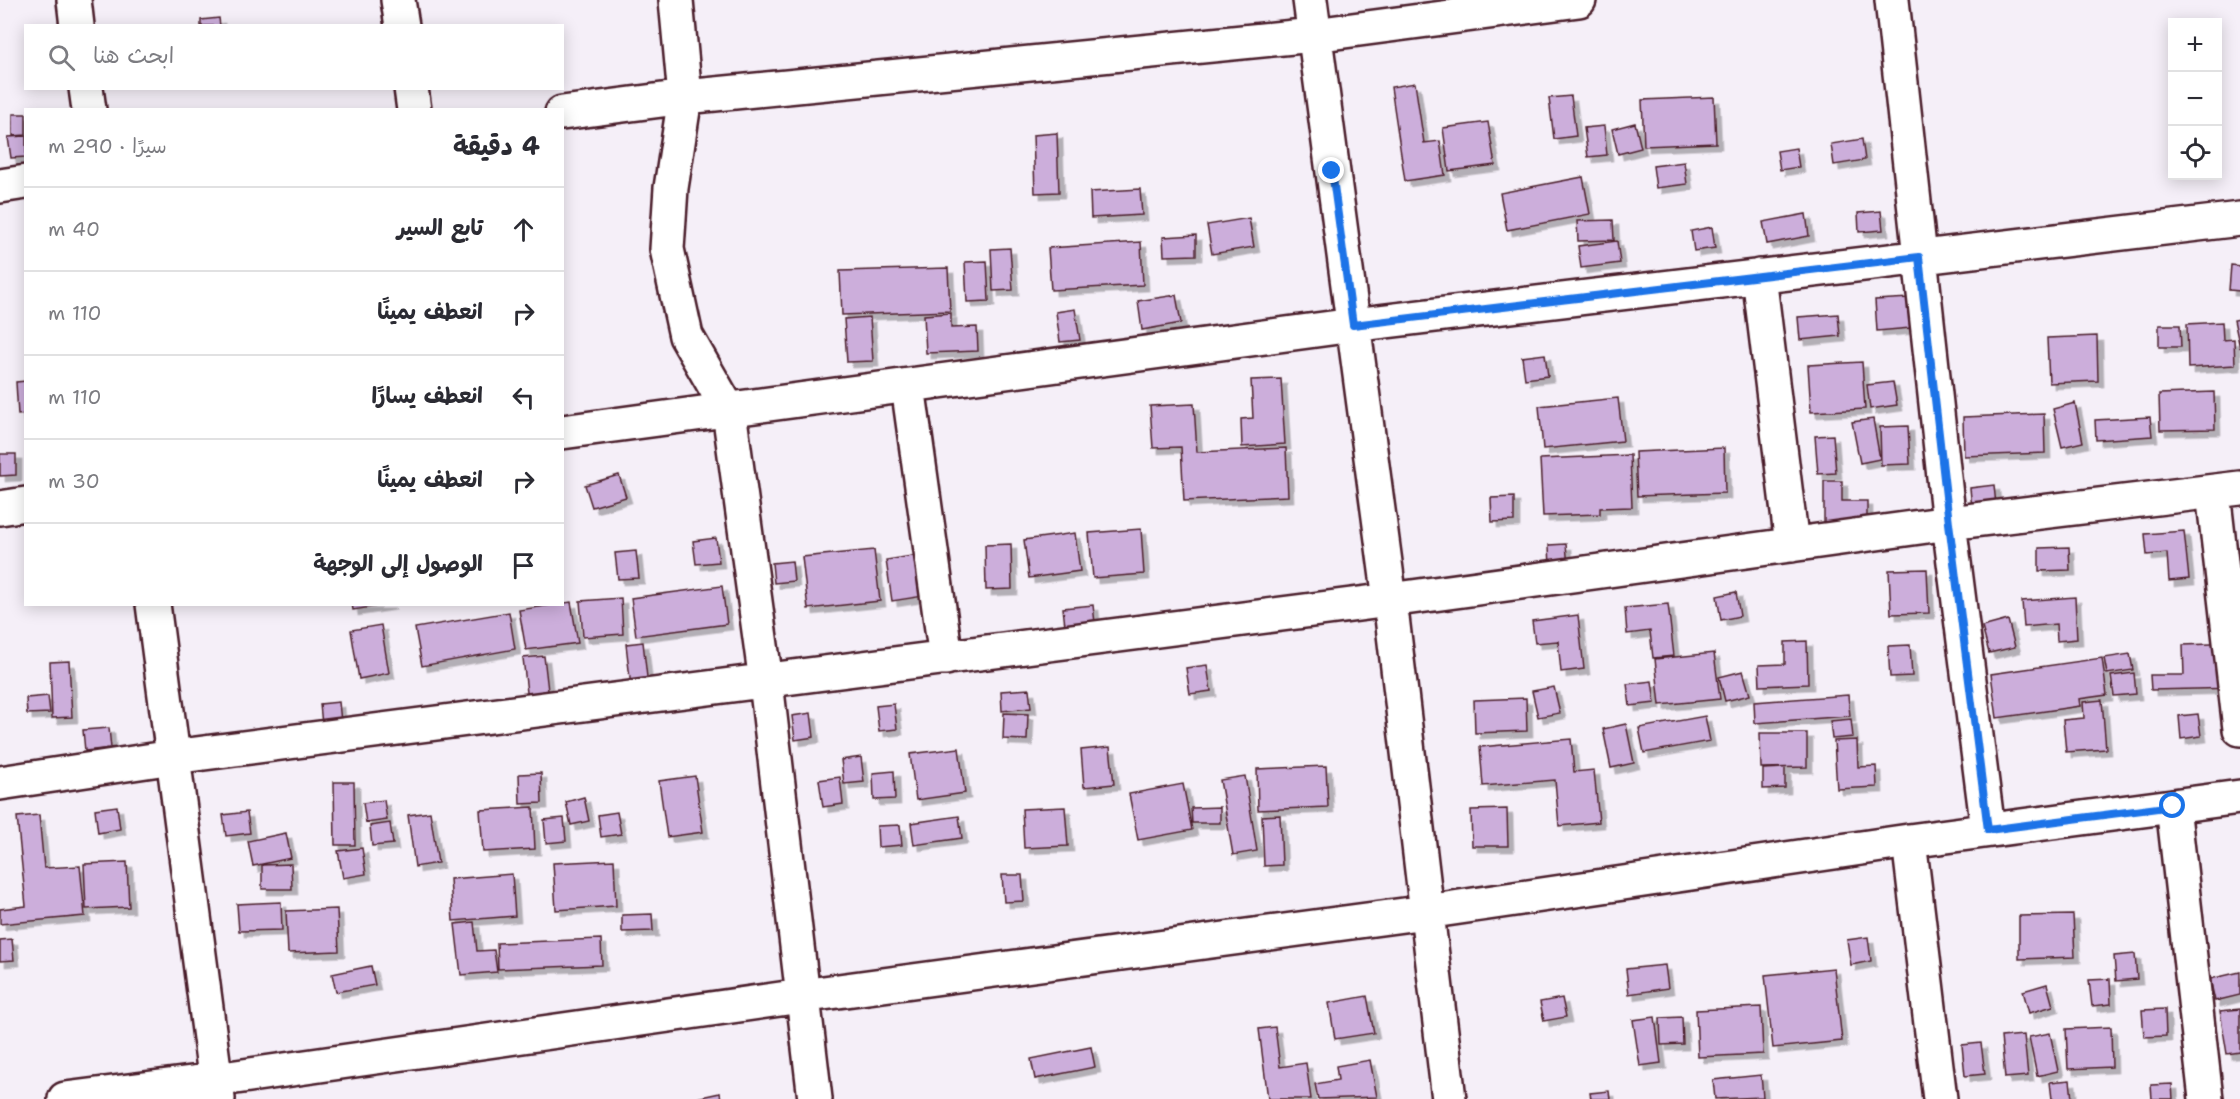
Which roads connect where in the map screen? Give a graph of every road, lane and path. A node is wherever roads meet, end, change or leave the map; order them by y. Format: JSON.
{"nodes":[{"id":1,"x":74,"y":0,"type":"edge"},
{"id":2,"x":398,"y":0,"type":"edge"},
{"id":3,"x":676,"y":0,"type":"edge"},
{"id":4,"x":1310,"y":0,"type":"edge"},
{"id":5,"x":1580,"y":0,"type":"edge"},
{"id":6,"x":1892,"y":0,"type":"edge"},
{"id":7,"x":77,"y":24,"type":"edge"},
{"id":8,"x":402,"y":24,"type":"edge"},
{"id":9,"x":1314,"y":35,"type":"junction"},
{"id":10,"x":86,"y":90,"type":"edge"},
{"id":11,"x":411,"y":90,"type":"edge"},
{"id":12,"x":685,"y":97,"type":"junction"},
{"id":13,"x":88,"y":108,"type":"edge"},
{"id":14,"x":414,"y":108,"type":"edge"},
{"id":15,"x":564,"y":113,"type":"edge"},
{"id":16,"x":24,"y":182,"type":"edge"},
{"id":17,"x":0,"y":186,"type":"edge"},
{"id":18,"x":2240,"y":219,"type":"edge"},
{"id":19,"x":1919,"y":257,"type":"junction"},
{"id":20,"x":1759,"y":276,"type":"junction"},
{"id":21,"x":1353,"y":325,"type":"junction"},
{"id":22,"x":908,"y":386,"type":"junction"},
{"id":23,"x":729,"y":411,"type":"junction"},
{"id":24,"x":564,"y":432,"type":"edge"},
{"id":25,"x":2227,"y":490,"type":"edge"},
{"id":26,"x":24,"y":504,"type":"edge"},
{"id":27,"x":0,"y":508,"type":"edge"},
{"id":28,"x":1949,"y":523,"type":"junction"},
{"id":29,"x":1792,"y":545,"type":"junction"},
{"id":30,"x":1390,"y":600,"type":"junction"},
{"id":31,"x":153,"y":606,"type":"edge"},
{"id":32,"x":946,"y":658,"type":"junction"},
{"id":33,"x":766,"y":682,"type":"junction"},
{"id":34,"x":2240,"y":729,"type":"edge"},
{"id":35,"x":173,"y":757,"type":"junction"},
{"id":36,"x":0,"y":783,"type":"edge"},
{"id":37,"x":2240,"y":797,"type":"edge"},
{"id":38,"x":2173,"y":806,"type":"junction"},
{"id":39,"x":1988,"y":830,"type":"junction"},
{"id":40,"x":1909,"y":841,"type":"junction"},
{"id":41,"x":1426,"y":912,"type":"junction"},
{"id":42,"x":801,"y":996,"type":"junction"},
{"id":43,"x":217,"y":1090,"type":"edge"},
{"id":44,"x":64,"y":1099,"type":"edge"},
{"id":45,"x":815,"y":1099,"type":"edge"},
{"id":46,"x":1449,"y":1099,"type":"edge"},
{"id":47,"x":1940,"y":1099,"type":"edge"},
{"id":48,"x":2206,"y":1099,"type":"edge"}],
"edges":[{"from":1,"to":7,"type":"street"},
{"from":2,"to":8,"type":"street"},
{"from":3,"to":12,"type":"street"},
{"from":4,"to":9,"type":"street"},
{"from":5,"to":9,"type":"street"},
{"from":6,"to":19,"type":"street"},
{"from":9,"to":12,"type":"street"},
{"from":9,"to":21,"type":"street"},
{"from":10,"to":13,"type":"street"},
{"from":11,"to":14,"type":"street"},
{"from":12,"to":15,"type":"street"},
{"from":12,"to":23,"type":"street"},
{"from":16,"to":17,"type":"street"},
{"from":18,"to":19,"type":"street"},
{"from":19,"to":20,"type":"street"},
{"from":19,"to":28,"type":"street"},
{"from":20,"to":21,"type":"street"},
{"from":20,"to":29,"type":"street"},
{"from":21,"to":22,"type":"street"},
{"from":21,"to":30,"type":"street"},
{"from":22,"to":23,"type":"street"},
{"from":22,"to":32,"type":"street"},
{"from":23,"to":24,"type":"street"},
{"from":23,"to":33,"type":"street"},
{"from":25,"to":28,"type":"street"},
{"from":25,"to":34,"type":"street"},
{"from":26,"to":27,"type":"street"},
{"from":28,"to":29,"type":"street"},
{"from":28,"to":39,"type":"street"},
{"from":29,"to":30,"type":"street"},
{"from":30,"to":32,"type":"street"},
{"from":30,"to":41,"type":"street"},
{"from":31,"to":35,"type":"street"},
{"from":32,"to":33,"type":"street"},
{"from":33,"to":35,"type":"street"},
{"from":33,"to":42,"type":"street"},
{"from":35,"to":36,"type":"street"},
{"from":35,"to":43,"type":"street"},
{"from":37,"to":38,"type":"street"},
{"from":38,"to":39,"type":"street"},
{"from":38,"to":48,"type":"street"},
{"from":39,"to":40,"type":"street"},
{"from":40,"to":41,"type":"street"},
{"from":40,"to":47,"type":"street"},
{"from":41,"to":42,"type":"street"},
{"from":41,"to":46,"type":"street"},
{"from":42,"to":43,"type":"street"},
{"from":42,"to":45,"type":"street"},
{"from":43,"to":44,"type":"street"}]}
